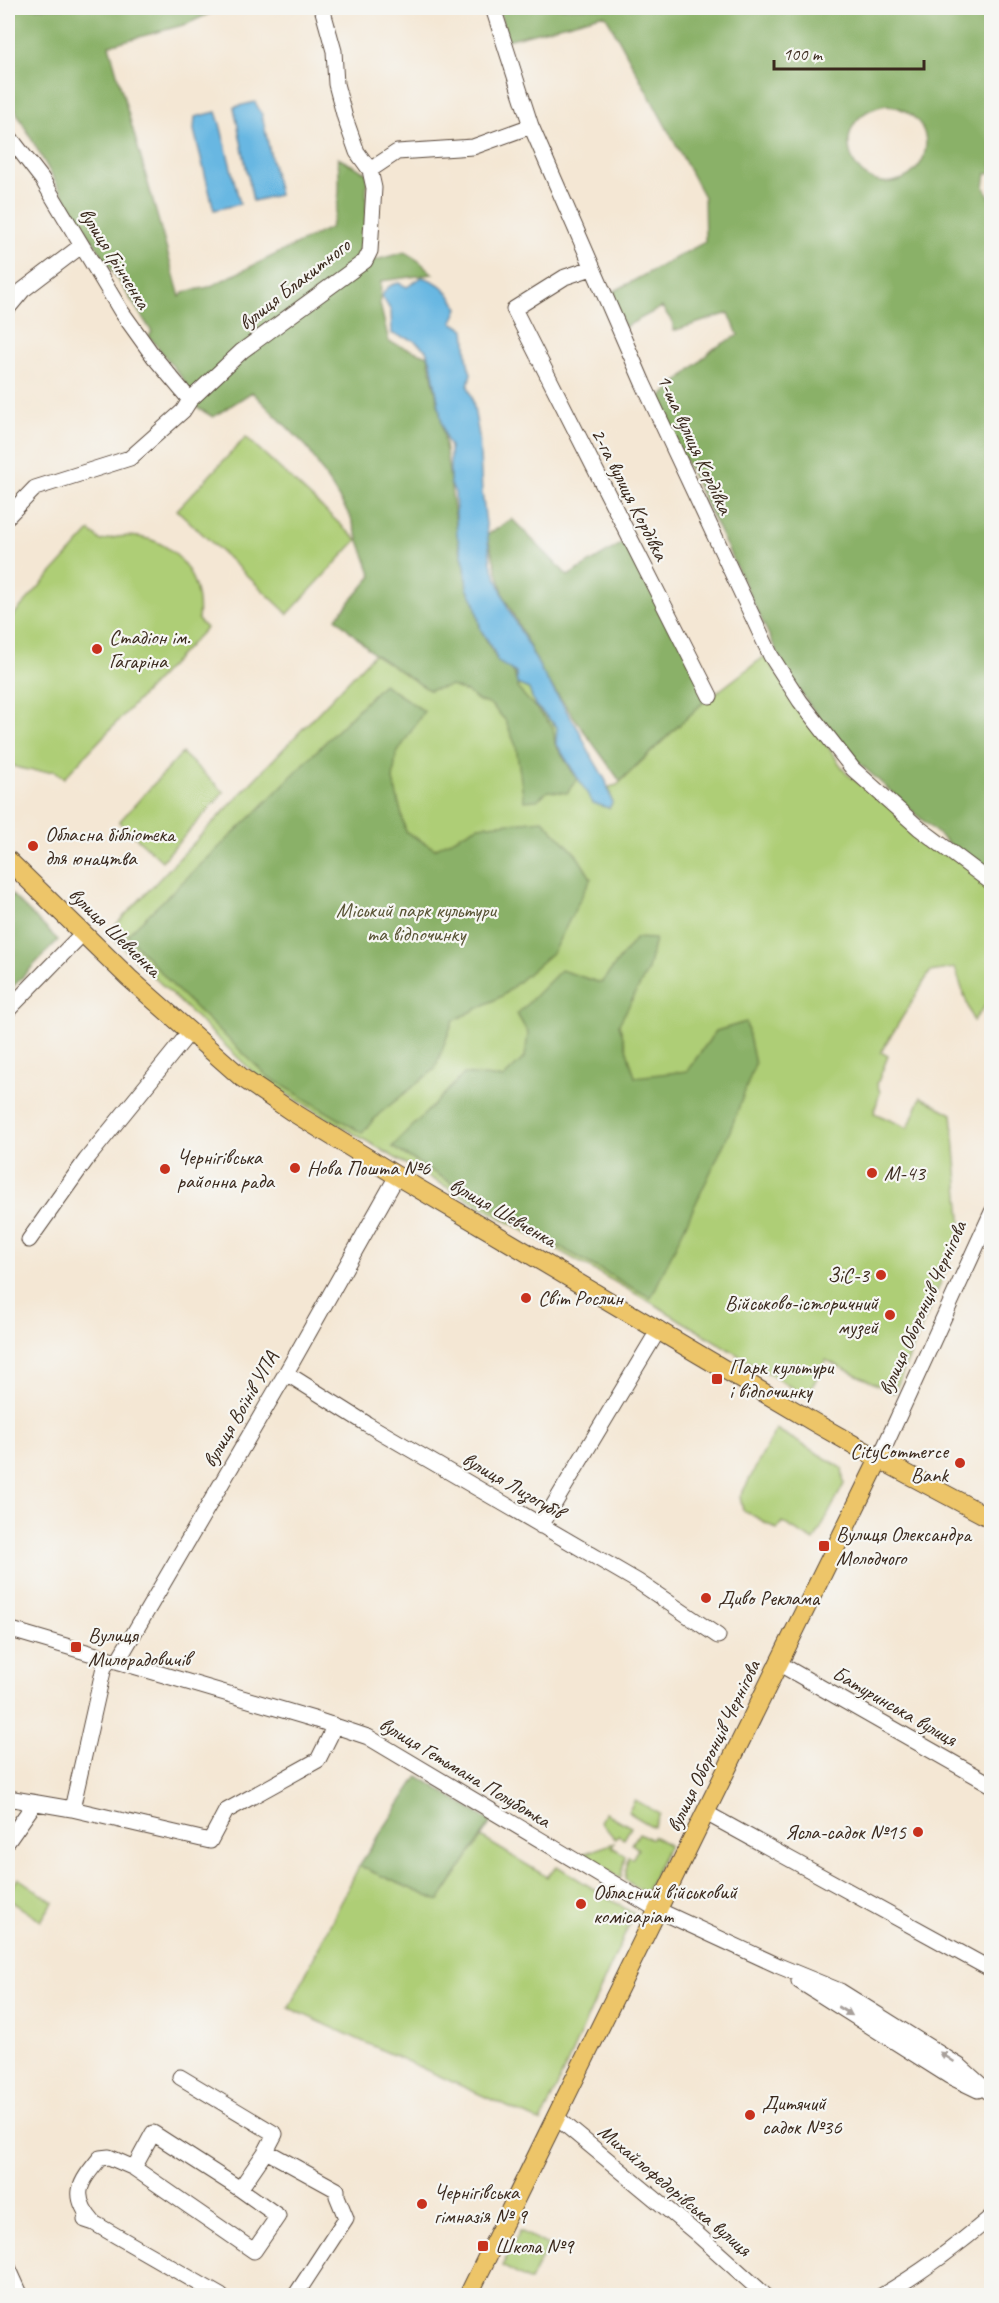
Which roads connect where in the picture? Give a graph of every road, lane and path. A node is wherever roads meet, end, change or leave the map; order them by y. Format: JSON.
{"nodes":[{"id":1,"x":322,"y":8,"type":"edge"},
{"id":2,"x":493,"y":8,"type":"edge"},
{"id":3,"x":531,"y":126,"type":"junction"},
{"id":4,"x":8,"y":135,"type":"edge"},
{"id":5,"x":370,"y":170,"type":"junction"},
{"id":6,"x":81,"y":246,"type":"junction"},
{"id":7,"x":592,"y":268,"type":"junction"},
{"id":8,"x":8,"y":308,"type":"edge"},
{"id":9,"x":190,"y":400,"type":"junction"},
{"id":10,"x":8,"y":516,"type":"edge"},
{"id":11,"x":710,"y":696,"type":"dead end"},
{"id":12,"x":8,"y":860,"type":"edge"},
{"id":13,"x":992,"y":883,"type":"edge"},
{"id":14,"x":83,"y":933,"type":"junction"},
{"id":15,"x":8,"y":1010,"type":"edge"},
{"id":16,"x":189,"y":1033,"type":"junction"},
{"id":17,"x":397,"y":1176,"type":"junction"},
{"id":18,"x":992,"y":1212,"type":"edge"},
{"id":19,"x":29,"y":1240,"type":"dead end"},
{"id":20,"x":659,"y":1329,"type":"junction"},
{"id":21,"x":286,"y":1372,"type":"junction"},
{"id":22,"x":879,"y":1459,"type":"junction"},
{"id":23,"x":992,"y":1519,"type":"edge"},
{"id":24,"x":541,"y":1526,"type":"junction"},
{"id":25,"x":8,"y":1629,"type":"edge"},
{"id":26,"x":718,"y":1636,"type":"dead end"},
{"id":27,"x":115,"y":1661,"type":"junction"},
{"id":28,"x":778,"y":1663,"type":"junction"},
{"id":29,"x":333,"y":1725,"type":"junction"},
{"id":30,"x":992,"y":1785,"type":"edge"},
{"id":31,"x":8,"y":1798,"type":"edge"},
{"id":32,"x":34,"y":1804,"type":"junction"},
{"id":33,"x":72,"y":1809,"type":"junction"},
{"id":34,"x":706,"y":1813,"type":"junction"},
{"id":35,"x":8,"y":1841,"type":"edge"},
{"id":36,"x":657,"y":1910,"type":"junction"},
{"id":37,"x":992,"y":1970,"type":"edge"},
{"id":38,"x":180,"y":2077,"type":"dead end"},
{"id":39,"x":992,"y":2095,"type":"edge"},
{"id":40,"x":556,"y":2117,"type":"junction"},
{"id":41,"x":266,"y":2151,"type":"junction"},
{"id":42,"x":134,"y":2168,"type":"junction"},
{"id":43,"x":240,"y":2189,"type":"junction"},
{"id":44,"x":992,"y":2216,"type":"edge"},
{"id":45,"x":8,"y":2267,"type":"edge"},
{"id":46,"x":21,"y":2295,"type":"edge"},
{"id":47,"x":221,"y":2295,"type":"edge"},
{"id":48,"x":295,"y":2295,"type":"edge"},
{"id":49,"x":468,"y":2295,"type":"edge"},
{"id":50,"x":766,"y":2295,"type":"edge"},
{"id":51,"x":881,"y":2295,"type":"edge"}],
"edges":[{"from":1,"to":5,"type":"street","name":"вулиця Блакитного"},
{"from":2,"to":3,"type":"street","name":"1-ша вулиця Кордівка"},
{"from":3,"to":5,"type":"street"},
{"from":3,"to":7,"type":"street","name":"1-ша вулиця Кордівка"},
{"from":4,"to":6,"type":"street","name":"вулиця Грінченка"},
{"from":5,"to":9,"type":"street","name":"вулиця Блакитного"},
{"from":6,"to":8,"type":"street"},
{"from":6,"to":9,"type":"street","name":"вулиця Грінченка"},
{"from":7,"to":11,"type":"street","name":"2-га вулиця Кордівка"},
{"from":7,"to":13,"type":"street","name":"1-ша вулиця Кордівка"},
{"from":9,"to":10,"type":"street","name":"вулиця Блакитного"},
{"from":12,"to":14,"type":"main road","name":"вулиця Шевченка"},
{"from":14,"to":15,"type":"street"},
{"from":14,"to":16,"type":"main road","name":"вулиця Шевченка"},
{"from":16,"to":17,"type":"main road","name":"вулиця Шевченка"},
{"from":16,"to":19,"type":"street"},
{"from":17,"to":20,"type":"main road","name":"вулиця Шевченка"},
{"from":17,"to":21,"type":"street","name":"вулиця Воїнів УПА"},
{"from":18,"to":22,"type":"street","name":"вулиця Оборонців Чернігова"},
{"from":20,"to":22,"type":"main road","name":"вулиця Шевченка"},
{"from":20,"to":24,"type":"street"},
{"from":21,"to":24,"type":"street","name":"вулиця Лизогубів"},
{"from":21,"to":27,"type":"street","name":"вулиця Воїнів УПА"},
{"from":22,"to":23,"type":"main road","name":"вулиця Шевченка"},
{"from":22,"to":28,"type":"main road","name":"вулиця Оборонців Чернігова"},
{"from":24,"to":26,"type":"street","name":"вулиця Лизогубів"},
{"from":25,"to":27,"type":"street","name":"вулиця Гетьмана Полуботка"},
{"from":27,"to":29,"type":"street","name":"вулиця Гетьмана Полуботка"},
{"from":27,"to":33,"type":"street","name":"вулиця Воїнів УПА"},
{"from":28,"to":30,"type":"street","name":"Батуринська вулиця"},
{"from":28,"to":34,"type":"main road","name":"вулиця Оборонців Чернігова"},
{"from":29,"to":33,"type":"street"},
{"from":29,"to":36,"type":"street","name":"вулиця Гетьмана Полуботка"},
{"from":31,"to":32,"type":"street"},
{"from":32,"to":33,"type":"street"},
{"from":32,"to":35,"type":"street"},
{"from":34,"to":36,"type":"main road","name":"вулиця Оборонців Чернігова"},
{"from":34,"to":37,"type":"street"},
{"from":36,"to":39,"type":"street","name":"вулиця Гетьмана Полуботка"},
{"from":36,"to":40,"type":"main road","name":"вулиця Оборонців Чернігова"},
{"from":38,"to":41,"type":"street"},
{"from":40,"to":49,"type":"main road","name":"вулиця Оборонців Чернігова"},
{"from":40,"to":50,"type":"street","name":"Михайлофедорівська вулиця"},
{"from":41,"to":43,"type":"street"},
{"from":41,"to":48,"type":"street"},
{"from":42,"to":43,"type":"street"},
{"from":42,"to":43,"type":"street"},
{"from":42,"to":47,"type":"street"},
{"from":44,"to":51,"type":"street"},
{"from":45,"to":46,"type":"street"}]}
